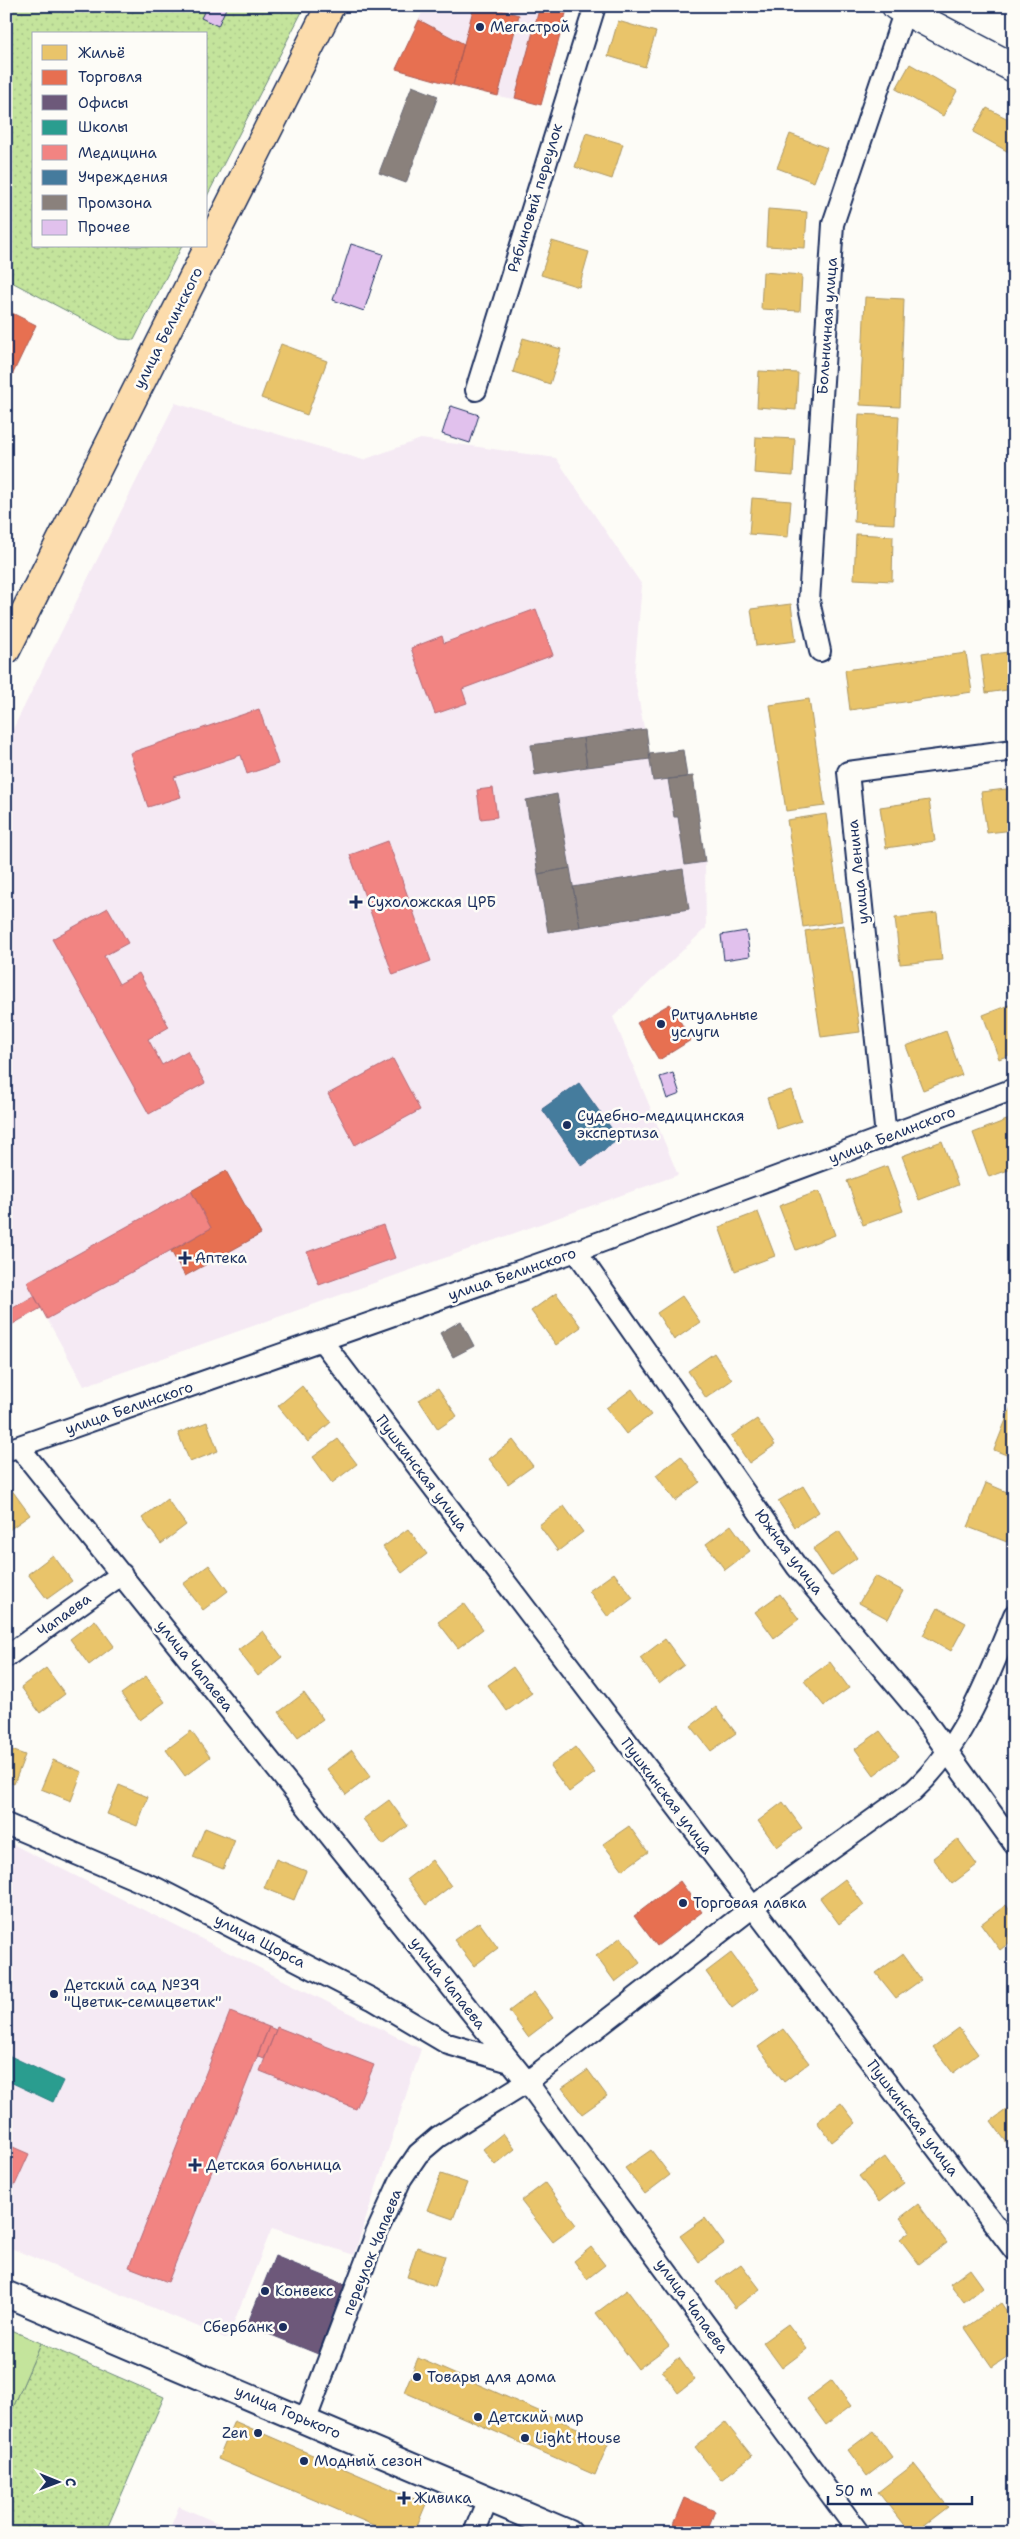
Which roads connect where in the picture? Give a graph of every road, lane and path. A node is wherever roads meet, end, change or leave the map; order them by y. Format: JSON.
{"nodes":[{"id":1,"x":330,"y":6,"type":"edge"},
{"id":2,"x":595,"y":6,"type":"edge"},
{"id":3,"x":901,"y":8,"type":"edge"},
{"id":4,"x":1014,"y":68,"type":"edge"},
{"id":5,"x":476,"y":390,"type":"dead end"},
{"id":6,"x":6,"y":650,"type":"edge"},
{"id":7,"x":820,"y":651,"type":"dead end"},
{"id":8,"x":1014,"y":750,"type":"edge"},
{"id":9,"x":1014,"y":1089,"type":"edge"},
{"id":10,"x":886,"y":1138,"type":"junction"},
{"id":11,"x":576,"y":1251,"type":"junction"},
{"id":12,"x":322,"y":1341,"type":"junction"},
{"id":13,"x":13,"y":1449,"type":"edge"},
{"id":14,"x":122,"y":1574,"type":"junction"},
{"id":15,"x":1014,"y":1614,"type":"edge"},
{"id":16,"x":1006,"y":1656,"type":"edge"},
{"id":17,"x":6,"y":1657,"type":"edge"},
{"id":18,"x":947,"y":1754,"type":"junction"},
{"id":19,"x":6,"y":1824,"type":"edge"},
{"id":20,"x":1014,"y":1844,"type":"edge"},
{"id":21,"x":752,"y":1908,"type":"junction"},
{"id":22,"x":510,"y":2062,"type":"junction"},
{"id":23,"x":526,"y":2082,"type":"junction"},
{"id":24,"x":1014,"y":2250,"type":"edge"},
{"id":25,"x":6,"y":2294,"type":"edge"},
{"id":26,"x":306,"y":2420,"type":"junction"},
{"id":27,"x":488,"y":2499,"type":"junction"},
{"id":28,"x":474,"y":2533,"type":"edge"},
{"id":29,"x":568,"y":2533,"type":"edge"},
{"id":30,"x":859,"y":2533,"type":"edge"}],
"edges":[{"from":1,"to":6,"type":"main road","name":"улица Белинского"},
{"from":2,"to":5,"type":"street","name":"Рябиновый переулок"},
{"from":3,"to":4,"type":"main road","name":"Больничная улица"},
{"from":3,"to":7,"type":"street","name":"Больничная улица"},
{"from":8,"to":10,"type":"street","name":"улица Ленина"},
{"from":9,"to":10,"type":"street","name":"улица Белинского"},
{"from":10,"to":11,"type":"street","name":"улица Белинского"},
{"from":11,"to":12,"type":"street","name":"улица Белинского"},
{"from":11,"to":18,"type":"street","name":"Южная улица"},
{"from":12,"to":13,"type":"street","name":"улица Белинского"},
{"from":12,"to":21,"type":"street","name":"Пушкинская улица"},
{"from":13,"to":14,"type":"street","name":"улица Чапаева"},
{"from":14,"to":17,"type":"street","name":"Чапаева"},
{"from":14,"to":22,"type":"street","name":"улица Чапаева"},
{"from":15,"to":16,"type":"street","name":"переулок Чапаева"},
{"from":16,"to":18,"type":"street","name":"переулок Чапаева"},
{"from":18,"to":20,"type":"street","name":"Южная улица"},
{"from":18,"to":21,"type":"street","name":"переулок Чапаева"},
{"from":19,"to":22,"type":"street","name":"улица Щорса"},
{"from":21,"to":23,"type":"street","name":"переулок Чапаева"},
{"from":21,"to":24,"type":"street","name":"Пушкинская улица"},
{"from":22,"to":23,"type":"street","name":"улица Чапаева"},
{"from":23,"to":26,"type":"street","name":"переулок Чапаева"},
{"from":23,"to":30,"type":"street","name":"улица Чапаева"},
{"from":25,"to":26,"type":"street","name":"улица Горького"},
{"from":26,"to":27,"type":"street","name":"улица Горького"},
{"from":27,"to":28,"type":"street"},
{"from":27,"to":29,"type":"street","name":"улица Горького"}]}
